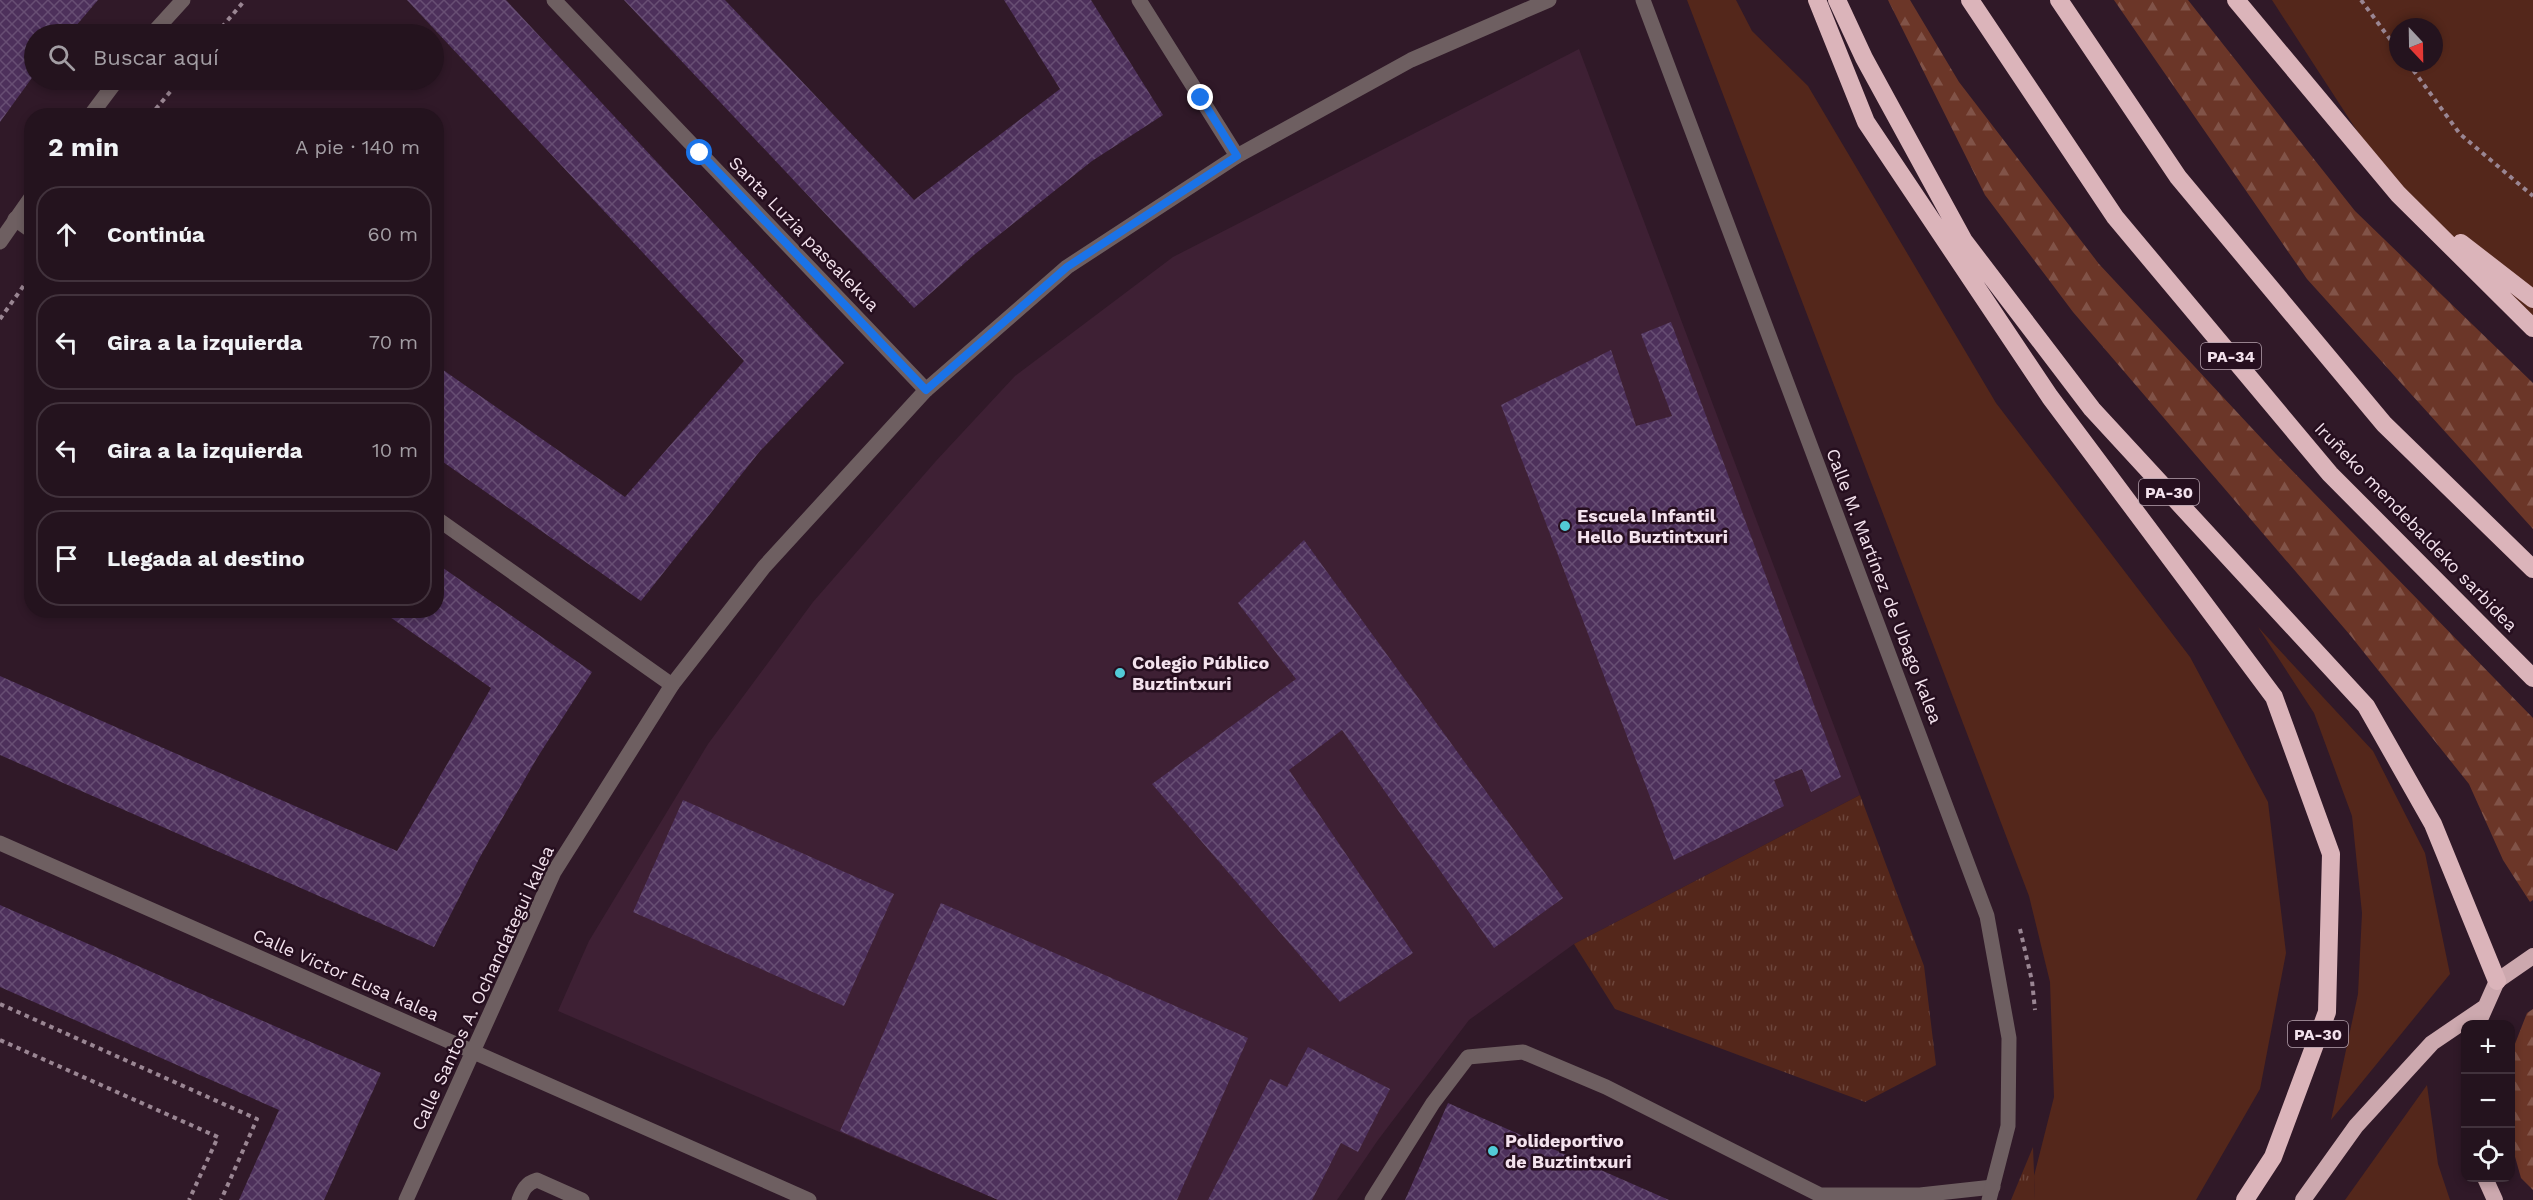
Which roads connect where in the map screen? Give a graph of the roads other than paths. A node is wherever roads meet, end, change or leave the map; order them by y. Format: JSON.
{"nodes":[{"id":1,"x":554,"y":0,"type":"edge"},
{"id":2,"x":1139,"y":0,"type":"edge"},
{"id":3,"x":1549,"y":0,"type":"edge"},
{"id":4,"x":1642,"y":0,"type":"edge"},
{"id":5,"x":1817,"y":0,"type":"edge"},
{"id":6,"x":1837,"y":0,"type":"edge"},
{"id":7,"x":1970,"y":0,"type":"edge"},
{"id":8,"x":2060,"y":0,"type":"edge"},
{"id":9,"x":2236,"y":0,"type":"edge"},
{"id":10,"x":179,"y":1,"type":"edge"},
{"id":11,"x":160,"y":24,"type":"edge"},
{"id":12,"x":110,"y":90,"type":"edge"},
{"id":13,"x":96,"y":108,"type":"edge"},
{"id":14,"x":1237,"y":156,"type":"junction"},
{"id":15,"x":2398,"y":194,"type":"junction"},
{"id":16,"x":24,"y":207,"type":"edge"},
{"id":17,"x":15,"y":219,"type":"junction"},
{"id":18,"x":24,"y":225,"type":"edge"},
{"id":19,"x":0,"y":242,"type":"edge"},
{"id":20,"x":2533,"y":299,"type":"edge"},
{"id":21,"x":2533,"y":328,"type":"edge"},
{"id":22,"x":926,"y":390,"type":"junction"},
{"id":23,"x":444,"y":524,"type":"edge"},
{"id":24,"x":2533,"y":569,"type":"edge"},
{"id":25,"x":2533,"y":678,"type":"edge"},
{"id":26,"x":672,"y":685,"type":"junction"},
{"id":27,"x":0,"y":843,"type":"edge"},
{"id":28,"x":2533,"y":956,"type":"edge"},
{"id":29,"x":2497,"y":981,"type":"junction"},
{"id":30,"x":2485,"y":1007,"type":"junction"},
{"id":31,"x":2480,"y":1020,"type":"edge"},
{"id":32,"x":472,"y":1052,"type":"junction"},
{"id":33,"x":2487,"y":1182,"type":"edge"},
{"id":34,"x":1991,"y":1193,"type":"edge"},
{"id":35,"x":405,"y":1200,"type":"edge"},
{"id":36,"x":519,"y":1200,"type":"edge"},
{"id":37,"x":582,"y":1200,"type":"edge"},
{"id":38,"x":809,"y":1200,"type":"edge"},
{"id":39,"x":1372,"y":1200,"type":"edge"},
{"id":40,"x":2245,"y":1200,"type":"edge"},
{"id":41,"x":2303,"y":1200,"type":"edge"},
{"id":42,"x":2494,"y":1200,"type":"edge"}],
"edges":[{"from":1,"to":22,"type":"street","name":"Santa Luzia pasealekua"},
{"from":2,"to":14,"type":"street"},
{"from":3,"to":14,"type":"street","name":"Calle Santos A. Ochandategui kalea"},
{"from":4,"to":34,"type":"street","name":"Calle M. Martínez de Ubago kalea"},
{"from":5,"to":40,"type":"highway","number":"PA-30"},
{"from":6,"to":29,"type":"highway","number":"PA-30"},
{"from":7,"to":25,"type":"highway","name":"Iruñeko mendebaldeko sarbidea","number":"PA-34"},
{"from":8,"to":24,"type":"highway"},
{"from":9,"to":15,"type":"highway"},
{"from":10,"to":11,"type":"street"},
{"from":12,"to":13,"type":"street"},
{"from":14,"to":22,"type":"street","name":"Calle Santos A. Ochandategui kalea"},
{"from":15,"to":20,"type":"highway"},
{"from":15,"to":21,"type":"highway"},
{"from":16,"to":17,"type":"street"},
{"from":17,"to":18,"type":"street"},
{"from":17,"to":19,"type":"street"},
{"from":22,"to":26,"type":"street","name":"Calle Santos A. Ochandategui kalea"},
{"from":23,"to":26,"type":"street"},
{"from":26,"to":32,"type":"street","name":"Calle Santos A. Ochandategui kalea"},
{"from":27,"to":32,"type":"street","name":"Calle Victor Eusa kalea"},
{"from":28,"to":29,"type":"highway"},
{"from":29,"to":30,"type":"highway"},
{"from":30,"to":31,"type":"highway"},
{"from":30,"to":41,"type":"highway"},
{"from":32,"to":35,"type":"street","name":"Calle Santos A. Ochandategui kalea"},
{"from":32,"to":38,"type":"street","name":"Calle Victor Eusa kalea"},
{"from":33,"to":42,"type":"highway"},
{"from":34,"to":39,"type":"street"},
{"from":36,"to":37,"type":"street"}]}
